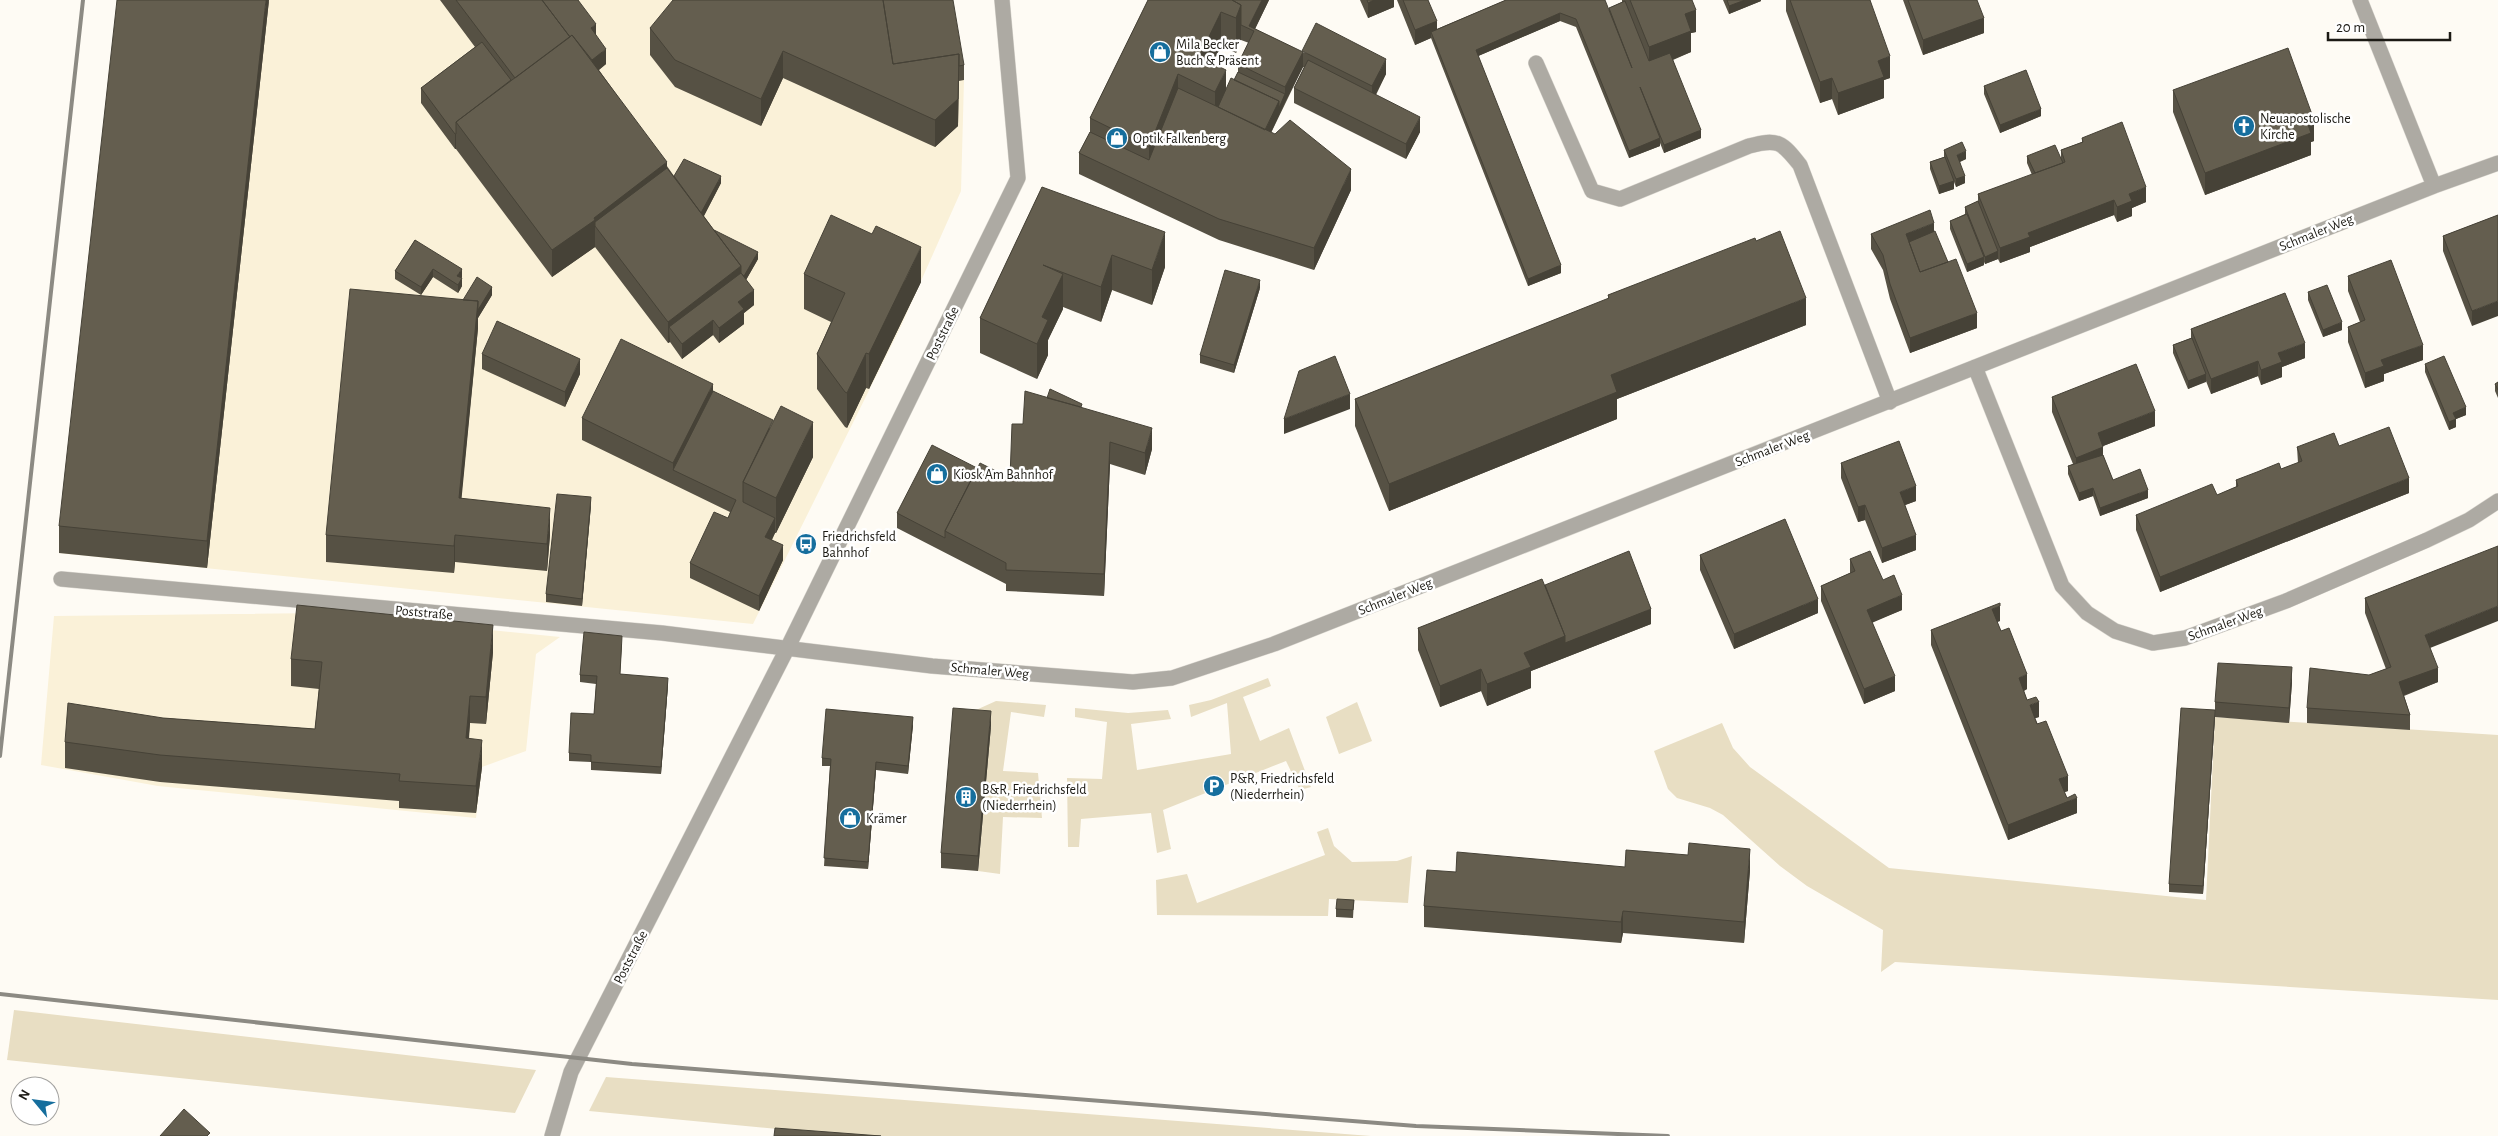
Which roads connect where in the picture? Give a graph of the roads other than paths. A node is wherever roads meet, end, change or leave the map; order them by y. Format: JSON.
{"nodes":[{"id":1,"x":1002,"y":0,"type":"edge"},
{"id":2,"x":2360,"y":0,"type":"edge"},
{"id":3,"x":1536,"y":63,"type":"dead end"},
{"id":4,"x":2498,"y":163,"type":"edge"},
{"id":5,"x":2434,"y":186,"type":"junction"},
{"id":6,"x":1975,"y":367,"type":"junction"},
{"id":7,"x":1890,"y":402,"type":"junction"},
{"id":8,"x":2498,"y":501,"type":"edge"},
{"id":9,"x":61,"y":579,"type":"dead end"},
{"id":10,"x":787,"y":649,"type":"junction"},
{"id":11,"x":552,"y":1136,"type":"edge"}],
"edges":[{"from":1,"to":10,"type":"street","name":"Poststraße"},
{"from":2,"to":5,"type":"street"},
{"from":3,"to":7,"type":"street"},
{"from":4,"to":5,"type":"street","name":"Schmaler Weg"},
{"from":5,"to":6,"type":"street","name":"Schmaler Weg"},
{"from":6,"to":7,"type":"street","name":"Schmaler Weg"},
{"from":6,"to":8,"type":"street","name":"Schmaler Weg"},
{"from":7,"to":10,"type":"street","name":"Schmaler Weg"},
{"from":9,"to":10,"type":"street","name":"Poststraße"},
{"from":10,"to":11,"type":"street","name":"Poststraße"}]}
